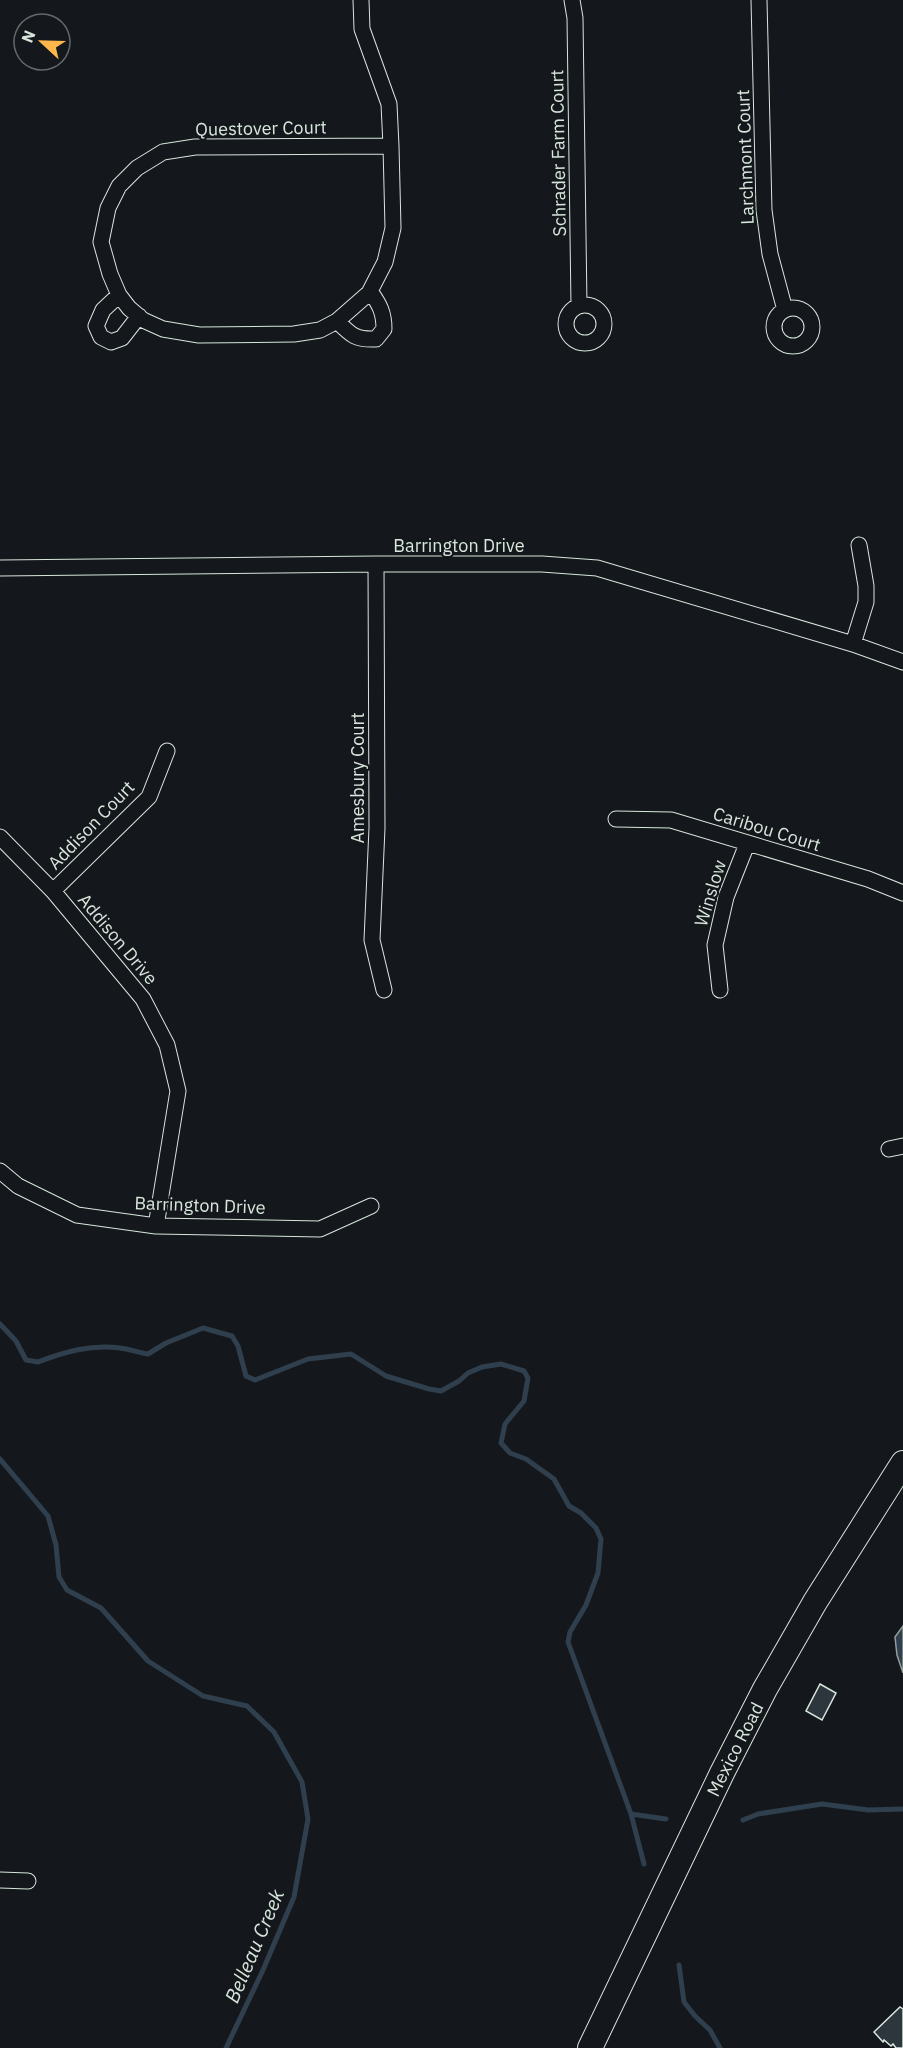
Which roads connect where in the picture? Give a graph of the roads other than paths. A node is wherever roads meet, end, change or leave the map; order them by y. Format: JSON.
{"nodes":[{"id":1,"x":361,"y":0,"type":"edge"},
{"id":2,"x":572,"y":0,"type":"edge"},
{"id":3,"x":759,"y":0,"type":"edge"},
{"id":4,"x":391,"y":146,"type":"junction"},
{"id":5,"x":370,"y":291,"type":"junction"},
{"id":6,"x":119,"y":295,"type":"junction"},
{"id":7,"x":579,"y":306,"type":"dead end"},
{"id":8,"x":785,"y":310,"type":"dead end"},
{"id":9,"x":139,"y":316,"type":"junction"},
{"id":10,"x":337,"y":321,"type":"junction"},
{"id":11,"x":859,"y":545,"type":"dead end"},
{"id":12,"x":376,"y":564,"type":"junction"},
{"id":13,"x":0,"y":568,"type":"edge"},
{"id":14,"x":853,"y":644,"type":"junction"},
{"id":15,"x":903,"y":662,"type":"edge"},
{"id":16,"x":167,"y":751,"type":"dead end"},
{"id":17,"x":616,"y":819,"type":"dead end"},
{"id":18,"x":0,"y":837,"type":"edge"},
{"id":19,"x":747,"y":844,"type":"junction"},
{"id":20,"x":53,"y":891,"type":"junction"},
{"id":21,"x":903,"y":893,"type":"edge"},
{"id":22,"x":384,"y":990,"type":"dead end"},
{"id":23,"x":720,"y":990,"type":"dead end"},
{"id":24,"x":0,"y":1171,"type":"edge"},
{"id":25,"x":370,"y":1206,"type":"dead end"},
{"id":26,"x":156,"y":1226,"type":"junction"},
{"id":27,"x":903,"y":1463,"type":"edge"},
{"id":28,"x":0,"y":1880,"type":"edge"},
{"id":29,"x":28,"y":1881,"type":"dead end"},
{"id":30,"x":590,"y":2048,"type":"edge"}],
"edges":[{"from":1,"to":4,"type":"street"},
{"from":2,"to":7,"type":"street","name":"Schrader Farm Court"},
{"from":3,"to":8,"type":"street","name":"Larchmont Court"},
{"from":4,"to":5,"type":"street"},
{"from":4,"to":6,"type":"street","name":"Questover Court"},
{"from":5,"to":10,"type":"street"},
{"from":5,"to":10,"type":"street"},
{"from":6,"to":9,"type":"street"},
{"from":6,"to":9,"type":"street"},
{"from":9,"to":10,"type":"street"},
{"from":11,"to":14,"type":"street"},
{"from":12,"to":13,"type":"street","name":"Barrington Drive"},
{"from":12,"to":14,"type":"street","name":"Barrington Drive"},
{"from":12,"to":22,"type":"street","name":"Amesbury Court"},
{"from":14,"to":15,"type":"street","name":"Barrington Drive"},
{"from":16,"to":20,"type":"street","name":"Addison Court"},
{"from":17,"to":19,"type":"street","name":"Caribou Court"},
{"from":18,"to":20,"type":"street","name":"Addison Drive"},
{"from":19,"to":21,"type":"street","name":"Caribou Court"},
{"from":19,"to":23,"type":"street","name":"Winslow"},
{"from":20,"to":26,"type":"street","name":"Addison Drive"},
{"from":24,"to":26,"type":"street","name":"Barrington Drive"},
{"from":25,"to":26,"type":"street","name":"Barrington Drive"},
{"from":27,"to":30,"type":"main road","name":"Mexico Road"},
{"from":28,"to":29,"type":"street"}]}
